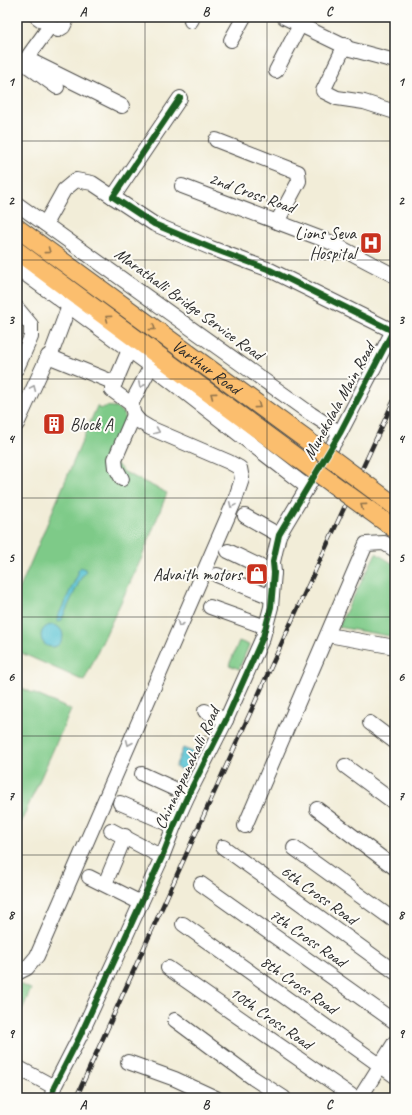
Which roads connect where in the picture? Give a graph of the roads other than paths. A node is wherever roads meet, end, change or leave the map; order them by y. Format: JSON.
{"nodes":[{"id":1,"x":37,"y":17,"type":"edge"},
{"id":2,"x":68,"y":17,"type":"edge"},
{"id":3,"x":244,"y":17,"type":"edge"},
{"id":4,"x":284,"y":17,"type":"edge"},
{"id":5,"x":300,"y":25,"type":"junction"},
{"id":6,"x":50,"y":26,"type":"junction"},
{"id":7,"x":230,"y":40,"type":"dead end"},
{"id":8,"x":345,"y":45,"type":"junction"},
{"id":9,"x":17,"y":58,"type":"edge"},
{"id":10,"x":395,"y":61,"type":"edge"},
{"id":11,"x":276,"y":71,"type":"dead end"},
{"id":12,"x":57,"y":87,"type":"dead end"},
{"id":13,"x":180,"y":98,"type":"dead end"},
{"id":14,"x":122,"y":106,"type":"dead end"},
{"id":15,"x":395,"y":112,"type":"edge"},
{"id":16,"x":216,"y":140,"type":"dead end"},
{"id":17,"x":182,"y":186,"type":"dead end"},
{"id":18,"x":113,"y":197,"type":"junction"},
{"id":19,"x":17,"y":204,"type":"edge"},
{"id":20,"x":277,"y":222,"type":"junction"},
{"id":21,"x":45,"y":224,"type":"junction"},
{"id":22,"x":17,"y":228,"type":"edge"},
{"id":23,"x":17,"y":251,"type":"edge"},
{"id":24,"x":17,"y":268,"type":"edge"},
{"id":25,"x":395,"y":276,"type":"edge"},
{"id":26,"x":69,"y":306,"type":"junction"},
{"id":27,"x":17,"y":308,"type":"edge"},
{"id":28,"x":394,"y":329,"type":"edge"},
{"id":29,"x":129,"y":350,"type":"junction"},
{"id":30,"x":50,"y":357,"type":"junction"},
{"id":31,"x":151,"y":366,"type":"junction"},
{"id":32,"x":17,"y":368,"type":"edge"},
{"id":33,"x":114,"y":386,"type":"junction"},
{"id":34,"x":133,"y":410,"type":"junction"},
{"id":35,"x":17,"y":424,"type":"edge"},
{"id":36,"x":340,"y":433,"type":"junction"},
{"id":37,"x":122,"y":479,"type":"dead end"},
{"id":38,"x":307,"y":488,"type":"junction"},
{"id":39,"x":395,"y":506,"type":"edge"},
{"id":40,"x":246,"y":516,"type":"dead end"},
{"id":41,"x":279,"y":535,"type":"junction"},
{"id":42,"x":391,"y":540,"type":"edge"},
{"id":43,"x":228,"y":551,"type":"dead end"},
{"id":44,"x":274,"y":573,"type":"junction"},
{"id":45,"x":217,"y":575,"type":"dead end"},
{"id":46,"x":271,"y":597,"type":"junction"},
{"id":47,"x":210,"y":607,"type":"dead end"},
{"id":48,"x":266,"y":627,"type":"junction"},
{"id":49,"x":328,"y":635,"type":"junction"},
{"id":50,"x":395,"y":647,"type":"edge"},
{"id":51,"x":205,"y":711,"type":"dead end"},
{"id":52,"x":226,"y":720,"type":"junction"},
{"id":53,"x":370,"y":724,"type":"dead end"},
{"id":54,"x":395,"y":742,"type":"edge"},
{"id":55,"x":345,"y":766,"type":"dead end"},
{"id":56,"x":142,"y":774,"type":"dead end"},
{"id":57,"x":188,"y":795,"type":"junction"},
{"id":58,"x":120,"y":803,"type":"dead end"},
{"id":59,"x":395,"y":803,"type":"edge"},
{"id":60,"x":317,"y":809,"type":"dead end"},
{"id":61,"x":174,"y":826,"type":"junction"},
{"id":62,"x":245,"y":826,"type":"dead end"},
{"id":63,"x":111,"y":830,"type":"dead end"},
{"id":64,"x":125,"y":836,"type":"junction"},
{"id":65,"x":223,"y":847,"type":"dead end"},
{"id":66,"x":294,"y":848,"type":"dead end"},
{"id":67,"x":162,"y":857,"type":"junction"},
{"id":68,"x":395,"y":868,"type":"edge"},
{"id":69,"x":89,"y":876,"type":"dead end"},
{"id":70,"x":105,"y":884,"type":"junction"},
{"id":71,"x":201,"y":884,"type":"dead end"},
{"id":72,"x":141,"y":903,"type":"junction"},
{"id":73,"x":395,"y":921,"type":"edge"},
{"id":74,"x":183,"y":924,"type":"dead end"},
{"id":75,"x":168,"y":968,"type":"dead end"},
{"id":76,"x":395,"y":972,"type":"edge"},
{"id":77,"x":17,"y":973,"type":"edge"},
{"id":78,"x":175,"y":1020,"type":"dead end"},
{"id":79,"x":395,"y":1022,"type":"edge"},
{"id":80,"x":395,"y":1042,"type":"edge"},
{"id":81,"x":128,"y":1062,"type":"dead end"},
{"id":82,"x":381,"y":1065,"type":"junction"},
{"id":83,"x":17,"y":1067,"type":"edge"},
{"id":84,"x":395,"y":1076,"type":"edge"},
{"id":85,"x":53,"y":1093,"type":"edge"},
{"id":86,"x":194,"y":1094,"type":"edge"},
{"id":87,"x":216,"y":1098,"type":"edge"},
{"id":88,"x":284,"y":1098,"type":"edge"},
{"id":89,"x":355,"y":1098,"type":"edge"},
{"id":90,"x":360,"y":1098,"type":"edge"}],
"edges":[{"from":1,"to":6,"type":"street"},
{"from":2,"to":6,"type":"street"},
{"from":3,"to":7,"type":"street"},
{"from":4,"to":5,"type":"street"},
{"from":5,"to":8,"type":"street"},
{"from":5,"to":11,"type":"street"},
{"from":6,"to":14,"type":"street"},
{"from":8,"to":10,"type":"street"},
{"from":8,"to":15,"type":"street"},
{"from":9,"to":12,"type":"street"},
{"from":13,"to":18,"type":"street"},
{"from":16,"to":20,"type":"street"},
{"from":17,"to":20,"type":"street","name":"2nd Cross Road"},
{"from":18,"to":21,"type":"street"},
{"from":18,"to":28,"type":"street"},
{"from":19,"to":21,"type":"street","name":"Marathalli Bridge Service Road"},
{"from":20,"to":25,"type":"street","name":"2nd Cross Road"},
{"from":21,"to":36,"type":"street","name":"Marathalli Bridge Service Road"},
{"from":22,"to":39,"type":"main road","name":"Varthur Road","one_way":true,"bridge":true},
{"from":42,"to":23,"type":"main road","name":"Varthur Road","one_way":true,"bridge":true},
{"from":24,"to":26,"type":"street"},
{"from":26,"to":29,"type":"street"},
{"from":26,"to":30,"type":"street"},
{"from":27,"to":32,"type":"street"},
{"from":28,"to":36,"type":"street","name":"Munekolala Main Road"},
{"from":29,"to":31,"type":"street"},
{"from":29,"to":33,"type":"street"},
{"from":30,"to":33,"type":"street"},
{"from":35,"to":30,"type":"street","one_way":true},
{"from":31,"to":34,"type":"street","one_way":true},
{"from":31,"to":38,"type":"street"},
{"from":33,"to":34,"type":"street"},
{"from":34,"to":37,"type":"street"},
{"from":34,"to":77,"type":"street","one_way":true},
{"from":36,"to":38,"type":"street","name":"Munekolala Main Road"},
{"from":38,"to":41,"type":"street","name":"Chinnappanahalli Road"},
{"from":40,"to":41,"type":"street"},
{"from":41,"to":44,"type":"street","name":"Chinnappanahalli Road"},
{"from":42,"to":49,"type":"street"},
{"from":43,"to":44,"type":"street"},
{"from":44,"to":46,"type":"street","name":"Chinnappanahalli Road"},
{"from":45,"to":46,"type":"street"},
{"from":46,"to":48,"type":"street","name":"Chinnappanahalli Road"},
{"from":47,"to":48,"type":"street"},
{"from":48,"to":52,"type":"street","name":"Chinnappanahalli Road"},
{"from":49,"to":50,"type":"street"},
{"from":49,"to":62,"type":"street"},
{"from":51,"to":52,"type":"street"},
{"from":52,"to":57,"type":"street","name":"Chinnappanahalli Road"},
{"from":53,"to":54,"type":"street"},
{"from":55,"to":59,"type":"street"},
{"from":56,"to":57,"type":"street"},
{"from":57,"to":61,"type":"street","name":"Chinnappanahalli Road"},
{"from":58,"to":61,"type":"street"},
{"from":60,"to":68,"type":"street"},
{"from":61,"to":67,"type":"street","name":"Chinnappanahalli Road"},
{"from":63,"to":64,"type":"street"},
{"from":64,"to":67,"type":"street"},
{"from":64,"to":70,"type":"street"},
{"from":65,"to":76,"type":"street","name":"6th Cross Road"},
{"from":66,"to":73,"type":"street"},
{"from":67,"to":72,"type":"street","name":"Chinnappanahalli Road"},
{"from":69,"to":70,"type":"street"},
{"from":70,"to":72,"type":"street"},
{"from":71,"to":79,"type":"street","name":"7th Cross Road"},
{"from":72,"to":85,"type":"street","name":"Chinnappanahalli Road"},
{"from":74,"to":82,"type":"street","name":"8th Cross Road"},
{"from":75,"to":89,"type":"street","name":"10th Cross Road"},
{"from":78,"to":88,"type":"street"},
{"from":80,"to":82,"type":"street"},
{"from":81,"to":86,"type":"street"},
{"from":82,"to":84,"type":"street","name":"8th Cross Road"},
{"from":82,"to":90,"type":"street"},
{"from":83,"to":85,"type":"street"},
{"from":86,"to":87,"type":"street"}]}
